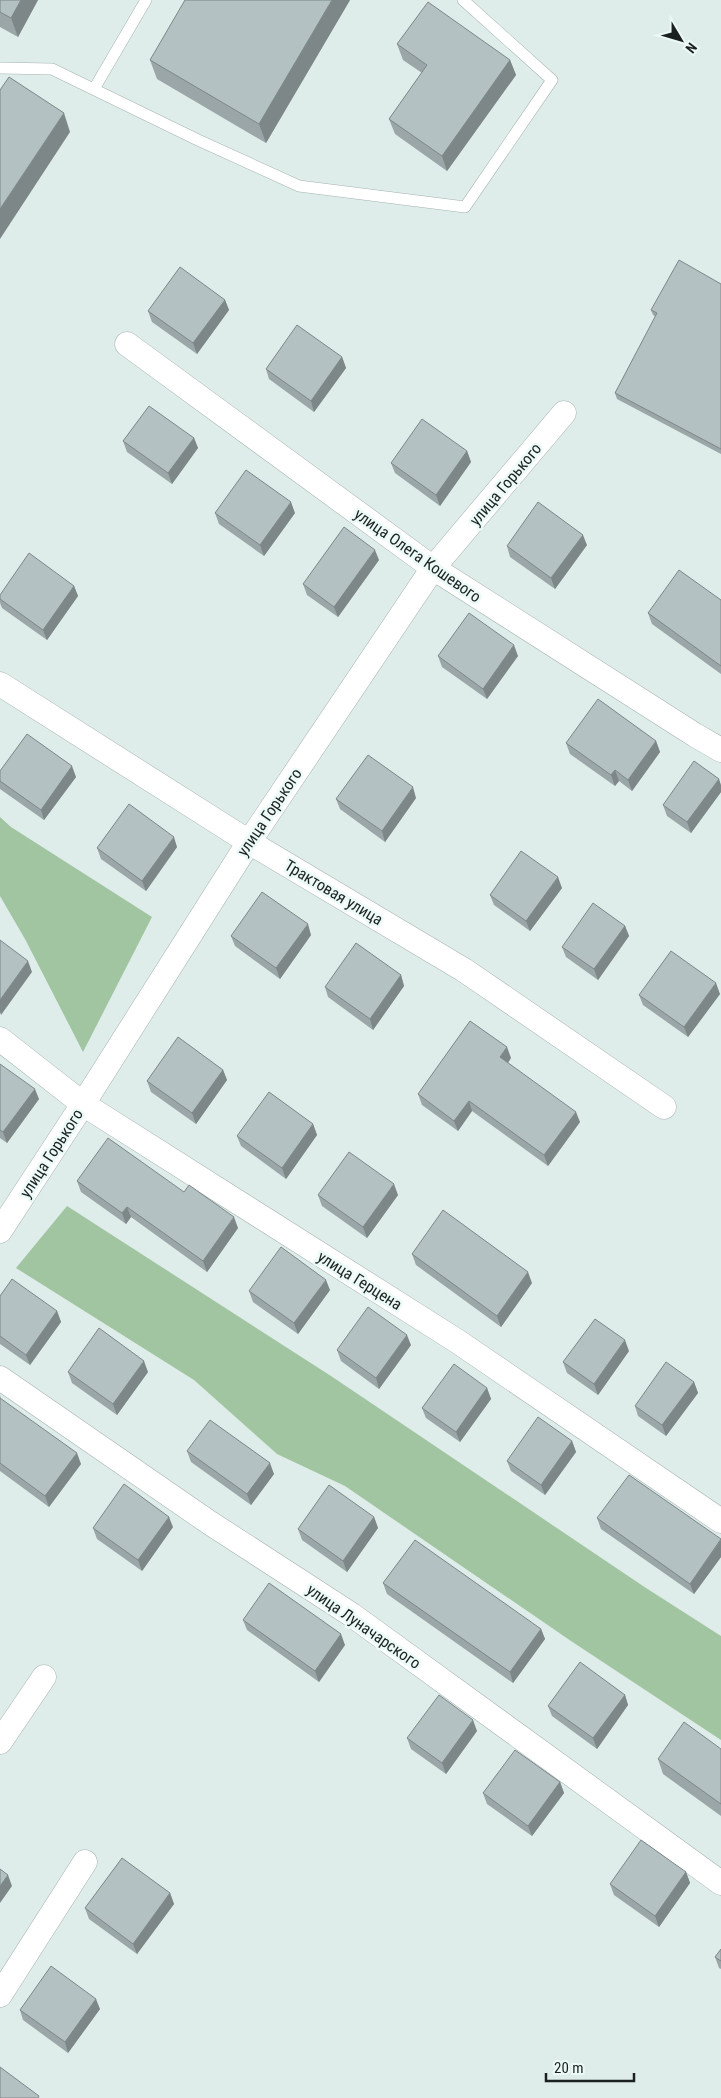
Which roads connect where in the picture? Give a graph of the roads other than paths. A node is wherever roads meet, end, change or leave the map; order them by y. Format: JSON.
{"nodes":[{"id":1,"x":146,"y":0,"type":"edge"},
{"id":2,"x":462,"y":0,"type":"edge"},
{"id":3,"x":0,"y":68,"type":"edge"},
{"id":4,"x":94,"y":89,"type":"junction"},
{"id":5,"x":127,"y":344,"type":"dead end"},
{"id":6,"x":564,"y":413,"type":"dead end"},
{"id":7,"x":433,"y":568,"type":"junction"},
{"id":8,"x":0,"y":684,"type":"edge"},
{"id":9,"x":721,"y":750,"type":"edge"},
{"id":10,"x":249,"y":842,"type":"junction"},
{"id":11,"x":0,"y":1040,"type":"edge"},
{"id":12,"x":83,"y":1104,"type":"junction"},
{"id":13,"x":664,"y":1107,"type":"dead end"},
{"id":14,"x":0,"y":1231,"type":"edge"},
{"id":15,"x":0,"y":1378,"type":"edge"},
{"id":16,"x":721,"y":1521,"type":"edge"},
{"id":17,"x":44,"y":1677,"type":"dead end"},
{"id":18,"x":0,"y":1742,"type":"edge"},
{"id":19,"x":85,"y":1862,"type":"dead end"},
{"id":20,"x":721,"y":1883,"type":"edge"},
{"id":21,"x":0,"y":1995,"type":"edge"}],
"edges":[{"from":1,"to":4,"type":"lane"},
{"from":2,"to":4,"type":"lane"},
{"from":3,"to":4,"type":"lane"},
{"from":5,"to":7,"type":"street","name":"улица Олега Кошевого"},
{"from":6,"to":7,"type":"street","name":"улица Горького"},
{"from":7,"to":9,"type":"street","name":"улица Олега Кошевого"},
{"from":7,"to":10,"type":"street","name":"улица Горького"},
{"from":8,"to":10,"type":"street","name":"Трактовая улица"},
{"from":10,"to":12,"type":"street","name":"улица Горького"},
{"from":10,"to":13,"type":"street","name":"Трактовая улица"},
{"from":11,"to":12,"type":"street","name":"улица Герцена"},
{"from":12,"to":14,"type":"street","name":"улица Горького"},
{"from":12,"to":16,"type":"street","name":"улица Герцена"},
{"from":15,"to":20,"type":"street","name":"улица Луначарского"},
{"from":17,"to":18,"type":"street"},
{"from":19,"to":21,"type":"street"}]}
